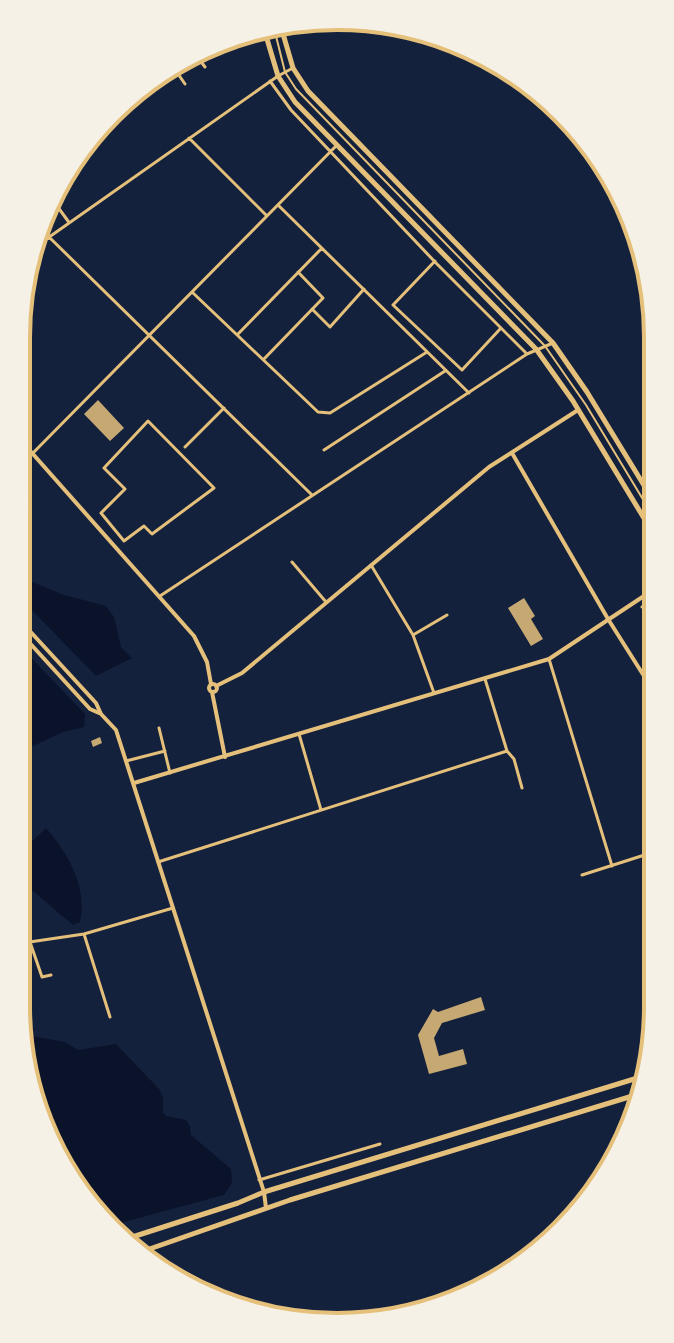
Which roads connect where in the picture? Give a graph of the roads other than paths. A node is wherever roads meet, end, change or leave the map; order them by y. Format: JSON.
{"nodes":[{"id":1,"x":283,"y":35,"type":"edge"},
{"id":2,"x":276,"y":36,"type":"edge"},
{"id":3,"x":267,"y":38,"type":"edge"},
{"id":4,"x":201,"y":62,"type":"edge"},
{"id":5,"x":205,"y":67,"type":"dead end"},
{"id":6,"x":293,"y":68,"type":"junction"},
{"id":7,"x":285,"y":72,"type":"junction"},
{"id":8,"x":178,"y":74,"type":"edge"},
{"id":9,"x":278,"y":76,"type":"junction"},
{"id":10,"x":270,"y":81,"type":"junction"},
{"id":11,"x":185,"y":84,"type":"dead end"},
{"id":12,"x":189,"y":138,"type":"junction"},
{"id":13,"x":337,"y":145,"type":"junction"},
{"id":14,"x":331,"y":151,"type":"junction"},
{"id":15,"x":278,"y":205,"type":"junction"},
{"id":16,"x":59,"y":208,"type":"edge"},
{"id":17,"x":267,"y":216,"type":"junction"},
{"id":18,"x":69,"y":223,"type":"junction"},
{"id":19,"x":49,"y":237,"type":"junction"},
{"id":20,"x":46,"y":239,"type":"edge"},
{"id":21,"x":322,"y":248,"type":"junction"},
{"id":22,"x":435,"y":261,"type":"junction"},
{"id":23,"x":298,"y":272,"type":"junction"},
{"id":24,"x":364,"y":289,"type":"junction"},
{"id":25,"x":192,"y":292,"type":"junction"},
{"id":26,"x":312,"y":309,"type":"junction"},
{"id":27,"x":501,"y":328,"type":"junction"},
{"id":28,"x":237,"y":334,"type":"junction"},
{"id":29,"x":149,"y":335,"type":"junction"},
{"id":30,"x":553,"y":343,"type":"junction"},
{"id":31,"x":545,"y":346,"type":"junction"},
{"id":32,"x":536,"y":349,"type":"junction"},
{"id":33,"x":427,"y":352,"type":"junction"},
{"id":34,"x":527,"y":354,"type":"junction"},
{"id":35,"x":264,"y":359,"type":"junction"},
{"id":36,"x":446,"y":370,"type":"junction"},
{"id":37,"x":470,"y":394,"type":"junction"},
{"id":38,"x":224,"y":408,"type":"junction"},
{"id":39,"x":578,"y":410,"type":"junction"},
{"id":40,"x":185,"y":447,"type":"dead end"},
{"id":41,"x":324,"y":450,"type":"dead end"},
{"id":42,"x":30,"y":452,"type":"edge"},
{"id":43,"x":512,"y":452,"type":"junction"},
{"id":44,"x":32,"y":454,"type":"junction"},
{"id":45,"x":644,"y":485,"type":"edge"},
{"id":46,"x":313,"y":496,"type":"junction"},
{"id":47,"x":644,"y":501,"type":"edge"},
{"id":48,"x":644,"y":518,"type":"edge"},
{"id":49,"x":124,"y":541,"type":"joint"},
{"id":50,"x":292,"y":562,"type":"dead end"},
{"id":51,"x":371,"y":565,"type":"junction"},
{"id":52,"x":159,"y":596,"type":"junction"},
{"id":53,"x":644,"y":596,"type":"edge"},
{"id":54,"x":326,"y":603,"type":"junction"},
{"id":55,"x":447,"y":615,"type":"dead end"},
{"id":56,"x":608,"y":619,"type":"junction"},
{"id":57,"x":30,"y":631,"type":"edge"},
{"id":58,"x":413,"y":635,"type":"junction"},
{"id":59,"x":30,"y":643,"type":"edge"},
{"id":60,"x":549,"y":659,"type":"junction"},
{"id":61,"x":644,"y":676,"type":"edge"},
{"id":62,"x":484,"y":678,"type":"junction"},
{"id":63,"x":214,"y":685,"type":"junction"},
{"id":64,"x":434,"y":693,"type":"junction"},
{"id":65,"x":101,"y":714,"type":"junction"},
{"id":66,"x":159,"y":728,"type":"dead end"},
{"id":67,"x":299,"y":734,"type":"junction"},
{"id":68,"x":165,"y":751,"type":"junction"},
{"id":69,"x":507,"y":751,"type":"junction"},
{"id":70,"x":225,"y":757,"type":"junction"},
{"id":71,"x":126,"y":761,"type":"junction"},
{"id":72,"x":170,"y":773,"type":"junction"},
{"id":73,"x":134,"y":783,"type":"junction"},
{"id":74,"x":522,"y":788,"type":"dead end"},
{"id":75,"x":321,"y":810,"type":"junction"},
{"id":76,"x":644,"y":855,"type":"edge"},
{"id":77,"x":158,"y":862,"type":"junction"},
{"id":78,"x":612,"y":866,"type":"junction"},
{"id":79,"x":582,"y":875,"type":"dead end"},
{"id":80,"x":173,"y":908,"type":"junction"},
{"id":81,"x":84,"y":934,"type":"junction"},
{"id":82,"x":30,"y":942,"type":"joint"},
{"id":83,"x":51,"y":975,"type":"dead end"},
{"id":84,"x":110,"y":1017,"type":"dead end"},
{"id":85,"x":635,"y":1079,"type":"edge"},
{"id":86,"x":631,"y":1097,"type":"edge"},
{"id":87,"x":380,"y":1144,"type":"dead end"},
{"id":88,"x":360,"y":1150,"type":"junction"},
{"id":89,"x":363,"y":1162,"type":"junction"},
{"id":90,"x":319,"y":1163,"type":"junction"},
{"id":91,"x":323,"y":1174,"type":"junction"},
{"id":92,"x":259,"y":1180,"type":"junction"},
{"id":93,"x":264,"y":1192,"type":"junction"},
{"id":94,"x":266,"y":1208,"type":"junction"},
{"id":95,"x":134,"y":1236,"type":"edge"},
{"id":96,"x":149,"y":1249,"type":"edge"}],
"edges":[{"from":1,"to":6,"type":"main road"},
{"from":2,"to":7,"type":"lane"},
{"from":3,"to":9,"type":"main road"},
{"from":4,"to":5,"type":"street"},
{"from":6,"to":7,"type":"street"},
{"from":6,"to":30,"type":"main road"},
{"from":7,"to":9,"type":"street"},
{"from":7,"to":31,"type":"lane"},
{"from":8,"to":11,"type":"street"},
{"from":9,"to":10,"type":"street"},
{"from":9,"to":13,"type":"main road"},
{"from":10,"to":12,"type":"street"},
{"from":10,"to":14,"type":"street"},
{"from":12,"to":17,"type":"street"},
{"from":12,"to":18,"type":"street"},
{"from":13,"to":14,"type":"street"},
{"from":13,"to":32,"type":"main road"},
{"from":14,"to":15,"type":"street"},
{"from":14,"to":22,"type":"street"},
{"from":15,"to":17,"type":"street"},
{"from":15,"to":21,"type":"street"},
{"from":16,"to":18,"type":"street"},
{"from":17,"to":25,"type":"street"},
{"from":18,"to":19,"type":"street"},
{"from":19,"to":20,"type":"street"},
{"from":19,"to":29,"type":"street"},
{"from":21,"to":23,"type":"street"},
{"from":21,"to":24,"type":"street"},
{"from":22,"to":27,"type":"street"},
{"from":22,"to":27,"type":"street"},
{"from":23,"to":26,"type":"street"},
{"from":23,"to":28,"type":"street"},
{"from":24,"to":26,"type":"street"},
{"from":24,"to":33,"type":"street"},
{"from":25,"to":28,"type":"street"},
{"from":25,"to":29,"type":"street"},
{"from":26,"to":35,"type":"street"},
{"from":27,"to":34,"type":"street"},
{"from":28,"to":35,"type":"street"},
{"from":29,"to":38,"type":"street"},
{"from":29,"to":44,"type":"street"},
{"from":30,"to":31,"type":"street"},
{"from":30,"to":45,"type":"main road"},
{"from":31,"to":32,"type":"street"},
{"from":31,"to":47,"type":"lane"},
{"from":32,"to":34,"type":"street"},
{"from":32,"to":39,"type":"main road"},
{"from":33,"to":35,"type":"street"},
{"from":33,"to":36,"type":"street"},
{"from":34,"to":37,"type":"street"},
{"from":36,"to":37,"type":"street"},
{"from":36,"to":41,"type":"street"},
{"from":37,"to":46,"type":"street"},
{"from":38,"to":40,"type":"street"},
{"from":38,"to":46,"type":"street"},
{"from":39,"to":43,"type":"street"},
{"from":39,"to":48,"type":"main road"},
{"from":42,"to":44,"type":"street"},
{"from":43,"to":51,"type":"street"},
{"from":43,"to":56,"type":"street"},
{"from":44,"to":52,"type":"street"},
{"from":46,"to":52,"type":"street"},
{"from":49,"to":49,"type":"street"},
{"from":50,"to":54,"type":"street"},
{"from":51,"to":54,"type":"street"},
{"from":51,"to":58,"type":"street"},
{"from":52,"to":63,"type":"street"},
{"from":53,"to":56,"type":"street"},
{"from":54,"to":63,"type":"street"},
{"from":55,"to":58,"type":"street"},
{"from":56,"to":60,"type":"street"},
{"from":56,"to":61,"type":"street"},
{"from":57,"to":65,"type":"street"},
{"from":58,"to":64,"type":"street"},
{"from":59,"to":65,"type":"street"},
{"from":60,"to":62,"type":"street"},
{"from":60,"to":78,"type":"street"},
{"from":62,"to":64,"type":"street"},
{"from":62,"to":69,"type":"street"},
{"from":63,"to":70,"type":"street"},
{"from":64,"to":67,"type":"street"},
{"from":65,"to":71,"type":"street"},
{"from":66,"to":68,"type":"street"},
{"from":67,"to":70,"type":"street"},
{"from":67,"to":75,"type":"street"},
{"from":68,"to":71,"type":"street"},
{"from":68,"to":72,"type":"street"},
{"from":69,"to":74,"type":"street"},
{"from":69,"to":75,"type":"street"},
{"from":70,"to":72,"type":"street"},
{"from":71,"to":73,"type":"street"},
{"from":72,"to":73,"type":"street"},
{"from":73,"to":77,"type":"street"},
{"from":75,"to":77,"type":"street"},
{"from":76,"to":78,"type":"street"},
{"from":77,"to":80,"type":"street"},
{"from":78,"to":79,"type":"street"},
{"from":80,"to":81,"type":"street"},
{"from":80,"to":92,"type":"street"},
{"from":81,"to":82,"type":"street"},
{"from":81,"to":84,"type":"street"},
{"from":82,"to":83,"type":"street"},
{"from":85,"to":89,"type":"main road"},
{"from":86,"to":94,"type":"main road"},
{"from":87,"to":88,"type":"street"},
{"from":88,"to":89,"type":"street"},
{"from":88,"to":90,"type":"street"},
{"from":89,"to":91,"type":"main road"},
{"from":90,"to":91,"type":"street"},
{"from":90,"to":92,"type":"street"},
{"from":91,"to":93,"type":"main road"},
{"from":92,"to":93,"type":"street"},
{"from":93,"to":94,"type":"street"},
{"from":93,"to":95,"type":"main road"},
{"from":94,"to":96,"type":"main road"}]}
